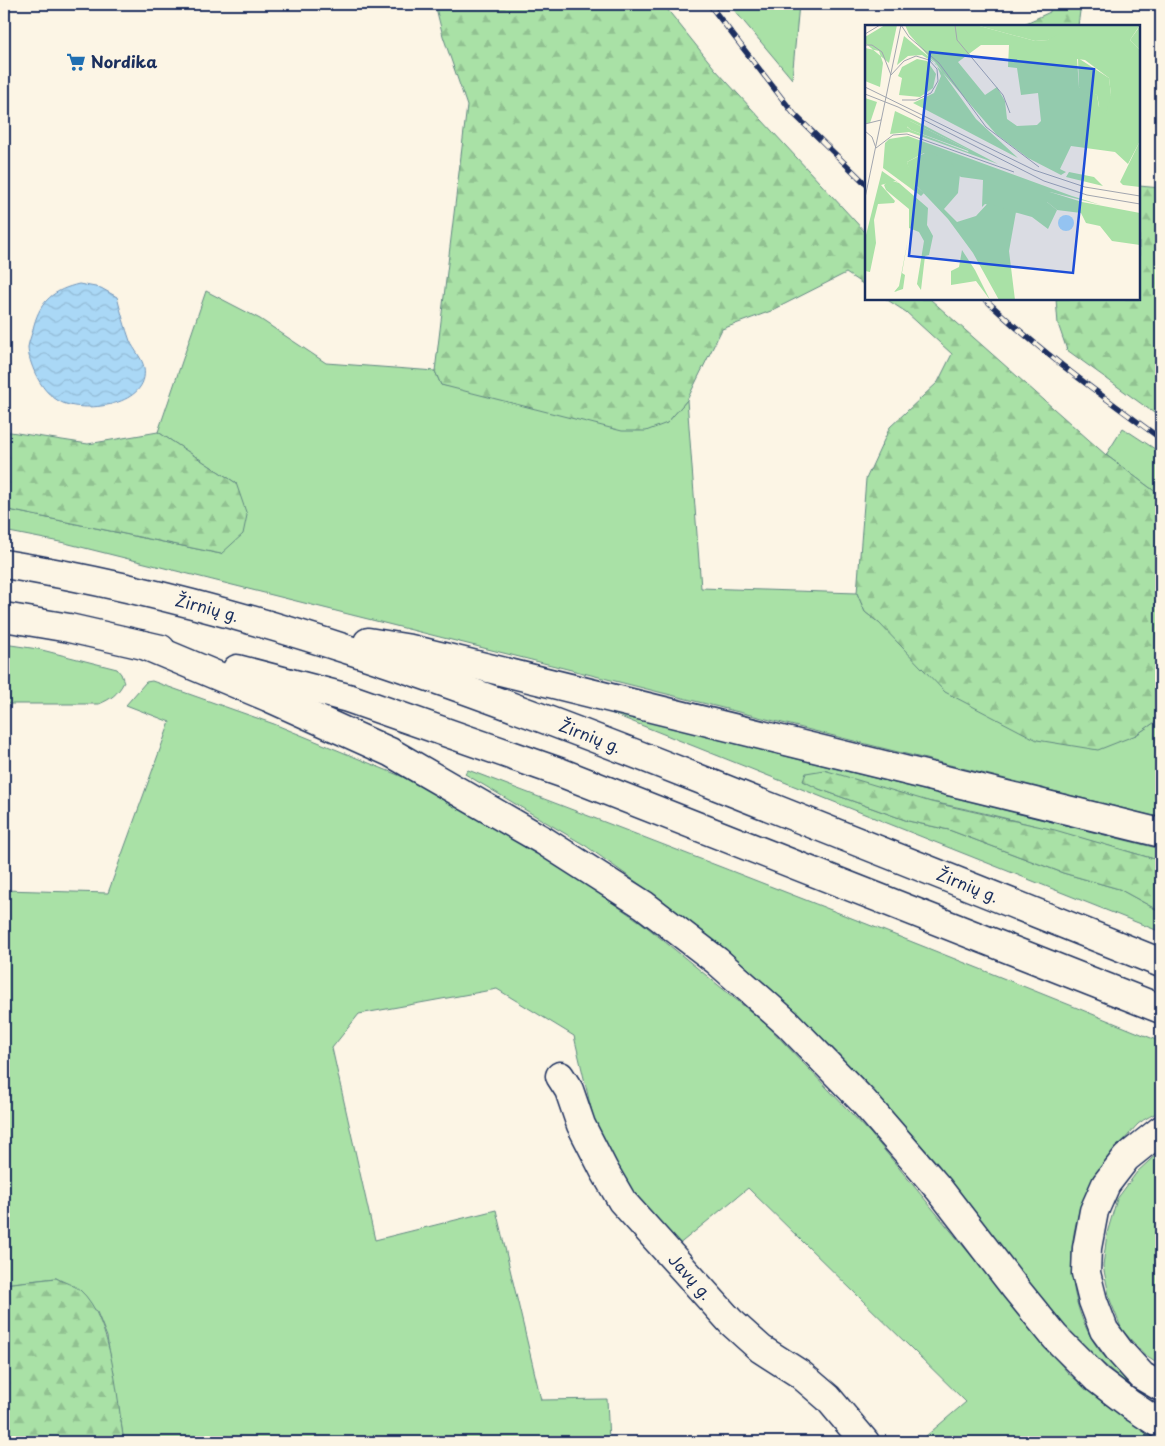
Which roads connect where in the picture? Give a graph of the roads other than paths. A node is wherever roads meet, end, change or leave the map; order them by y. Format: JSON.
{"nodes":[{"id":1,"x":4,"y":564,"type":"edge"},
{"id":2,"x":4,"y":617,"type":"edge"},
{"id":3,"x":270,"y":625,"type":"junction"},
{"id":4,"x":144,"y":645,"type":"junction"},
{"id":5,"x":1161,"y":833,"type":"edge"},
{"id":6,"x":1161,"y":963,"type":"edge"},
{"id":7,"x":1161,"y":1009,"type":"edge"},
{"id":8,"x":560,"y":1076,"type":"dead end"},
{"id":9,"x":1161,"y":1130,"type":"edge"},
{"id":10,"x":1161,"y":1387,"type":"edge"},
{"id":11,"x":1161,"y":1425,"type":"edge"},
{"id":12,"x":865,"y":1442,"type":"edge"}],
"edges":[{"from":1,"to":3,"type":"main road","name":"Žirnių g."},
{"from":2,"to":4,"type":"main road"},
{"from":3,"to":5,"type":"main road"},
{"from":3,"to":6,"type":"main road","name":"Žirnių g."},
{"from":4,"to":7,"type":"main road"},
{"from":4,"to":11,"type":"main road"},
{"from":8,"to":12,"type":"main road","name":"Javų g."},
{"from":9,"to":10,"type":"main road"}]}
